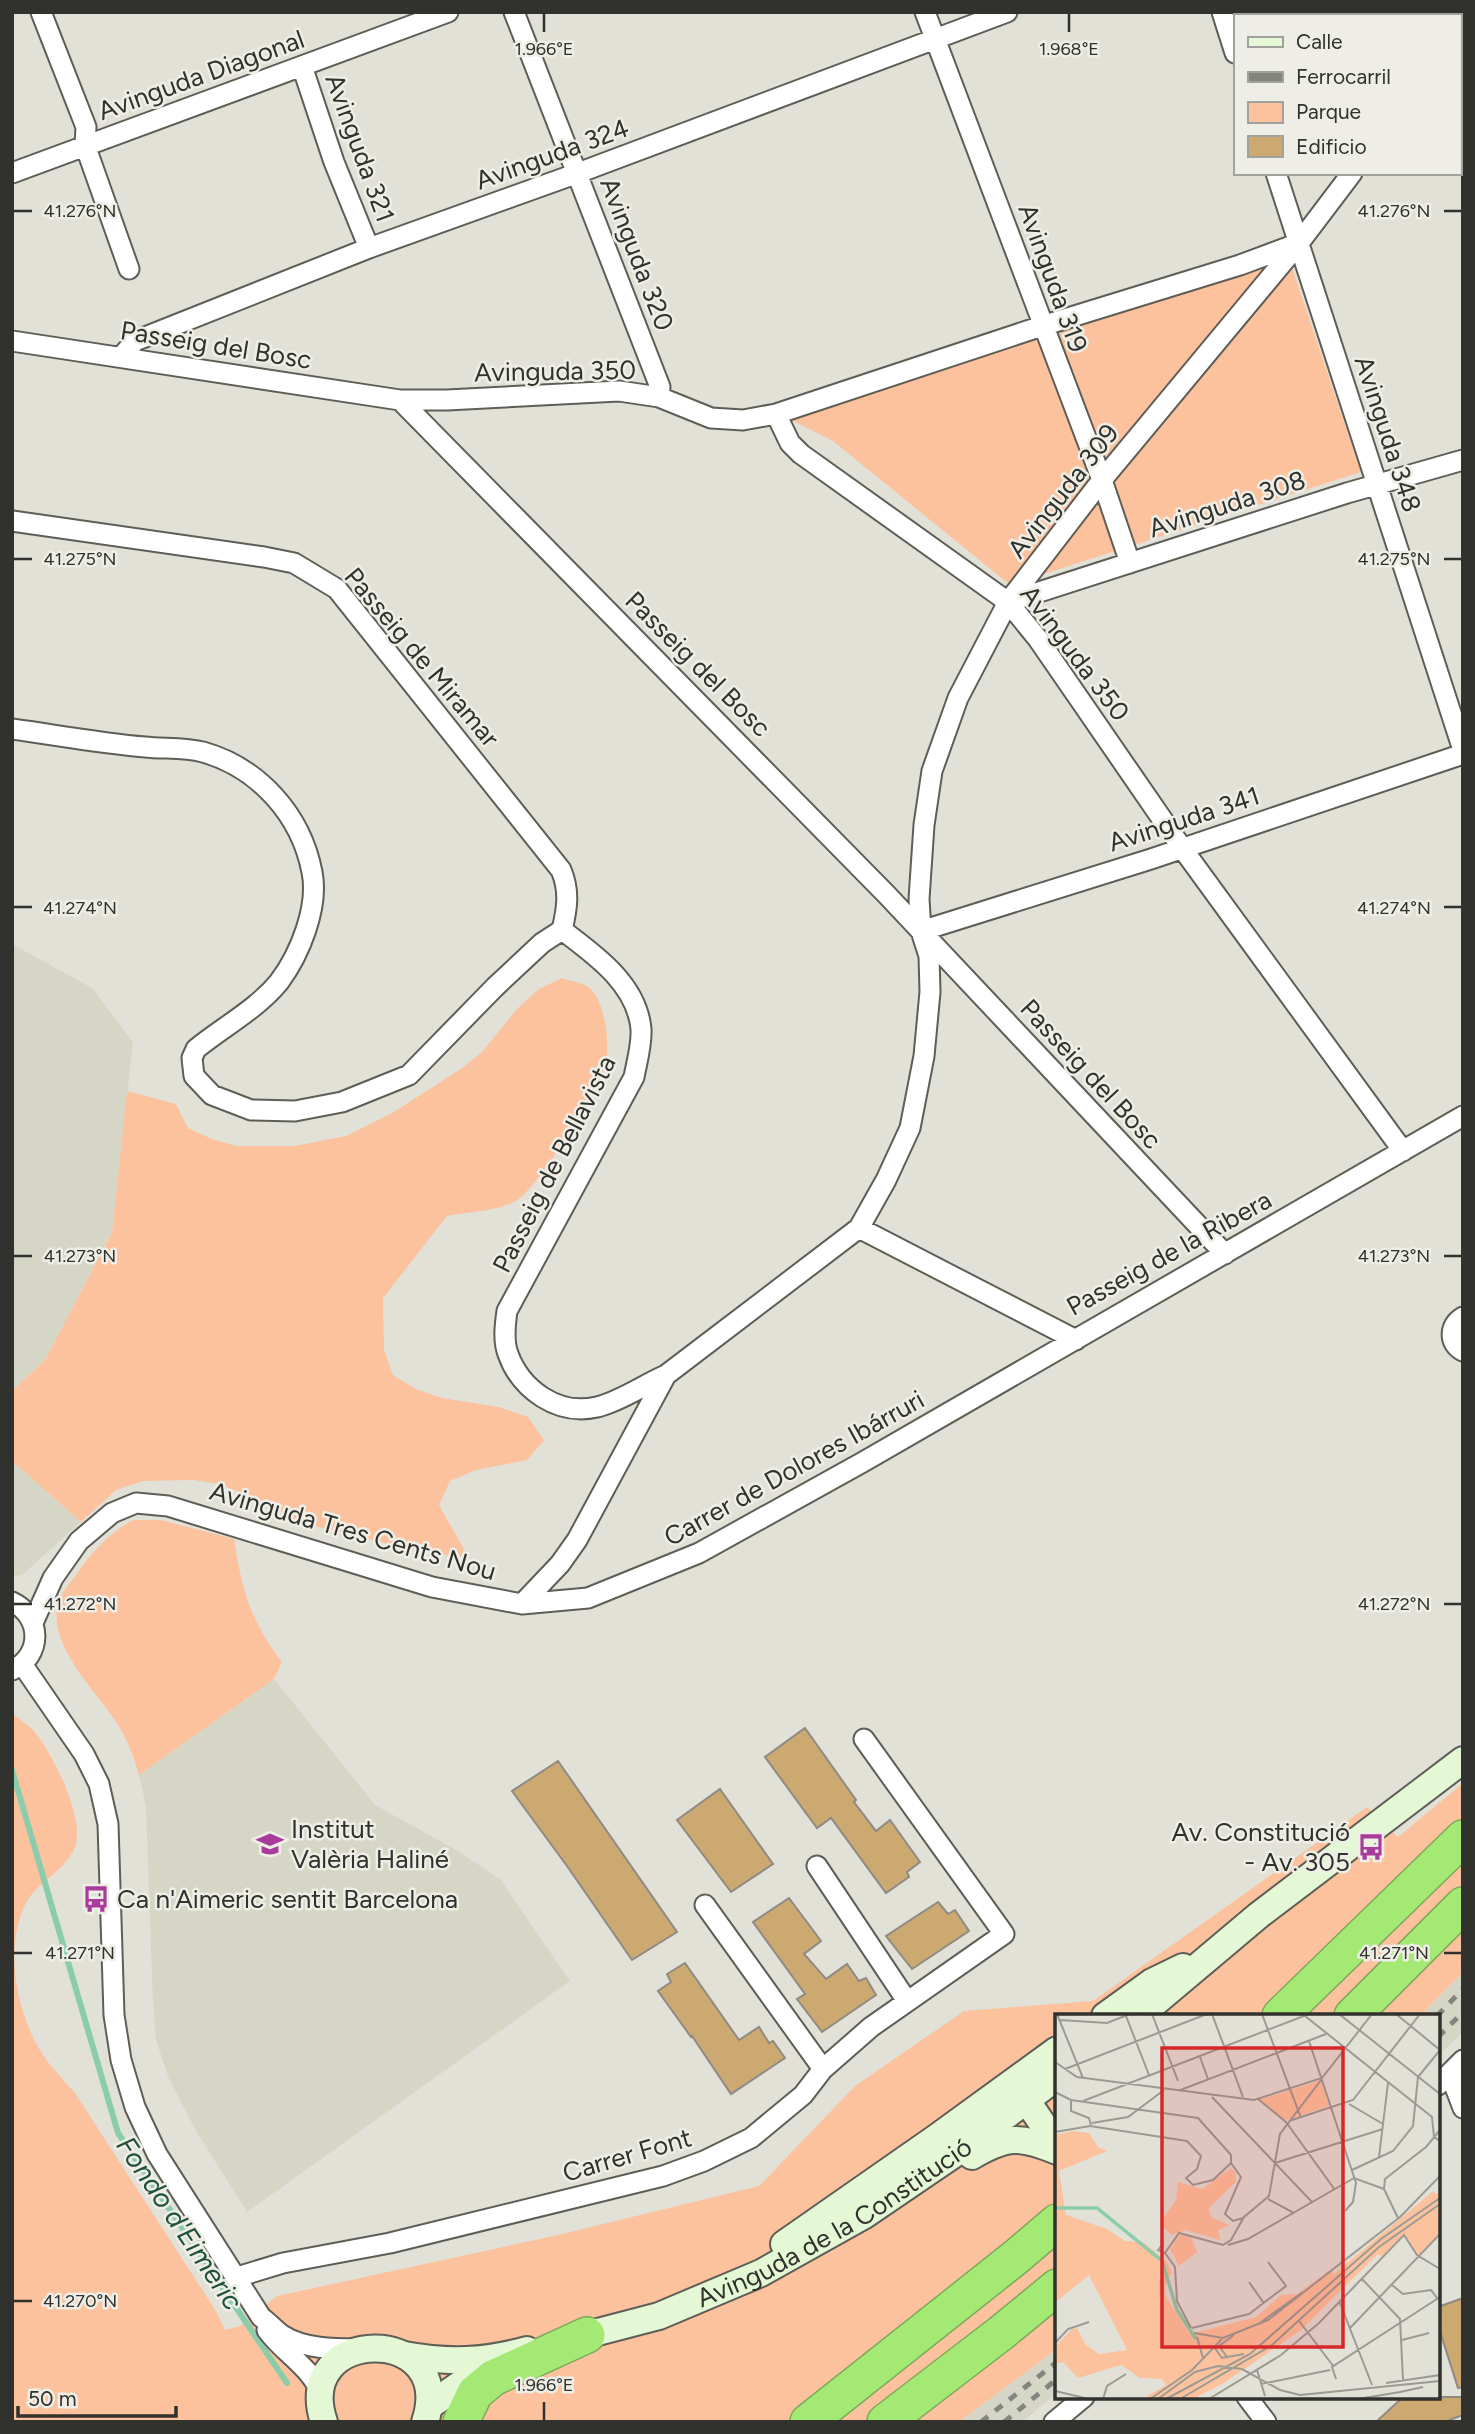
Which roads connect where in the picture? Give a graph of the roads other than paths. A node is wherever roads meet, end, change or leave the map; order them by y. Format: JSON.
{"nodes":[{"id":1,"x":41,"y":12,"type":"edge"},
{"id":2,"x":448,"y":12,"type":"edge"},
{"id":3,"x":514,"y":12,"type":"edge"},
{"id":4,"x":925,"y":12,"type":"edge"},
{"id":5,"x":1007,"y":12,"type":"edge"},
{"id":6,"x":1222,"y":12,"type":"edge"},
{"id":7,"x":937,"y":40,"type":"junction"},
{"id":8,"x":1234,"y":50,"type":"edge"},
{"id":9,"x":302,"y":66,"type":"junction"},
{"id":10,"x":85,"y":145,"type":"junction"},
{"id":11,"x":12,"y":173,"type":"edge"},
{"id":12,"x":578,"y":173,"type":"junction"},
{"id":13,"x":1277,"y":175,"type":"edge"},
{"id":14,"x":1350,"y":175,"type":"edge"},
{"id":15,"x":1299,"y":243,"type":"junction"},
{"id":16,"x":369,"y":248,"type":"junction"},
{"id":17,"x":129,"y":269,"type":"dead end"},
{"id":18,"x":1042,"y":326,"type":"junction"},
{"id":19,"x":13,"y":342,"type":"edge"},
{"id":20,"x":121,"y":357,"type":"junction"},
{"id":21,"x":659,"y":397,"type":"junction"},
{"id":22,"x":400,"y":400,"type":"junction"},
{"id":23,"x":776,"y":414,"type":"junction"},
{"id":24,"x":1463,"y":460,"type":"edge"},
{"id":25,"x":1102,"y":480,"type":"junction"},
{"id":26,"x":1376,"y":485,"type":"junction"},
{"id":27,"x":12,"y":521,"type":"edge"},
{"id":28,"x":1130,"y":563,"type":"junction"},
{"id":29,"x":1008,"y":602,"type":"junction"},
{"id":30,"x":12,"y":729,"type":"edge"},
{"id":31,"x":1463,"y":752,"type":"edge"},
{"id":32,"x":1182,"y":848,"type":"junction"},
{"id":33,"x":562,"y":930,"type":"junction"},
{"id":34,"x":921,"y":931,"type":"junction"},
{"id":35,"x":1463,"y":1116,"type":"edge"},
{"id":36,"x":1403,"y":1151,"type":"junction"},
{"id":37,"x":859,"y":1228,"type":"junction"},
{"id":38,"x":1225,"y":1254,"type":"junction"},
{"id":39,"x":1463,"y":1317,"type":"edge"},
{"id":40,"x":1076,"y":1340,"type":"junction"},
{"id":41,"x":1463,"y":1351,"type":"edge"},
{"id":42,"x":666,"y":1375,"type":"junction"},
{"id":43,"x":49,"y":1583,"type":"junction"},
{"id":44,"x":12,"y":1599,"type":"edge"},
{"id":45,"x":522,"y":1604,"type":"junction"},
{"id":46,"x":33,"y":1623,"type":"junction"},
{"id":47,"x":17,"y":1667,"type":"edge"},
{"id":48,"x":864,"y":1739,"type":"dead end"},
{"id":49,"x":1463,"y":1760,"type":"edge"},
{"id":50,"x":1463,"y":1838,"type":"edge"},
{"id":51,"x":817,"y":1866,"type":"dead end"},
{"id":52,"x":705,"y":1905,"type":"dead end"},
{"id":53,"x":1463,"y":1905,"type":"edge"},
{"id":54,"x":1210,"y":1954,"type":"junction"},
{"id":55,"x":907,"y":2001,"type":"junction"},
{"id":56,"x":1154,"y":2008,"type":"edge"},
{"id":57,"x":1108,"y":2014,"type":"edge"},
{"id":58,"x":1282,"y":2014,"type":"edge"},
{"id":59,"x":1354,"y":2014,"type":"edge"},
{"id":60,"x":1055,"y":2052,"type":"edge"},
{"id":61,"x":823,"y":2069,"type":"junction"},
{"id":62,"x":1450,"y":2073,"type":"edge"},
{"id":63,"x":1055,"y":2079,"type":"edge"},
{"id":64,"x":1021,"y":2105,"type":"junction"},
{"id":65,"x":1463,"y":2108,"type":"edge"},
{"id":66,"x":1055,"y":2142,"type":"edge"},
{"id":67,"x":1055,"y":2150,"type":"edge"},
{"id":68,"x":860,"y":2205,"type":"junction"},
{"id":69,"x":1055,"y":2224,"type":"edge"},
{"id":70,"x":237,"y":2277,"type":"junction"},
{"id":71,"x":1055,"y":2289,"type":"edge"},
{"id":72,"x":261,"y":2317,"type":"junction"},
{"id":73,"x":587,"y":2335,"type":"junction"},
{"id":74,"x":360,"y":2349,"type":"junction"},
{"id":75,"x":404,"y":2355,"type":"junction"},
{"id":76,"x":495,"y":2359,"type":"junction"},
{"id":77,"x":321,"y":2395,"type":"junction"},
{"id":78,"x":1082,"y":2399,"type":"edge"},
{"id":79,"x":1249,"y":2399,"type":"edge"},
{"id":80,"x":427,"y":2414,"type":"edge"},
{"id":81,"x":324,"y":2422,"type":"edge"},
{"id":82,"x":461,"y":2422,"type":"edge"},
{"id":83,"x":808,"y":2422,"type":"edge"},
{"id":84,"x":885,"y":2422,"type":"edge"},
{"id":85,"x":1054,"y":2422,"type":"edge"},
{"id":86,"x":1266,"y":2422,"type":"edge"}],
"edges":[{"from":1,"to":10,"type":"street"},
{"from":2,"to":9,"type":"street","name":"Avinguda Diagonal"},
{"from":3,"to":12,"type":"street","name":"Avinguda 320"},
{"from":4,"to":7,"type":"street","name":"Avinguda 319"},
{"from":5,"to":7,"type":"street","name":"Avinguda 324"},
{"from":6,"to":8,"type":"street"},
{"from":7,"to":12,"type":"street","name":"Avinguda 324"},
{"from":7,"to":18,"type":"street","name":"Avinguda 319"},
{"from":9,"to":10,"type":"street","name":"Avinguda Diagonal"},
{"from":9,"to":16,"type":"street","name":"Avinguda 321"},
{"from":10,"to":11,"type":"street","name":"Avinguda Diagonal"},
{"from":10,"to":17,"type":"street"},
{"from":12,"to":16,"type":"street","name":"Avinguda 324"},
{"from":12,"to":21,"type":"street","name":"Avinguda 320"},
{"from":13,"to":15,"type":"street","name":"Avinguda 348"},
{"from":14,"to":15,"type":"street","name":"Avinguda 309"},
{"from":15,"to":18,"type":"street"},
{"from":15,"to":25,"type":"street","name":"Avinguda 309"},
{"from":15,"to":26,"type":"street","name":"Avinguda 348"},
{"from":16,"to":20,"type":"street","name":"Avinguda 324"},
{"from":18,"to":23,"type":"street"},
{"from":18,"to":25,"type":"street","name":"Avinguda 319"},
{"from":19,"to":20,"type":"street","name":"Passeig del Bosc"},
{"from":20,"to":22,"type":"street","name":"Passeig del Bosc"},
{"from":21,"to":22,"type":"street","name":"Avinguda 350"},
{"from":21,"to":23,"type":"street","name":"Avinguda 350"},
{"from":22,"to":34,"type":"street","name":"Passeig del Bosc"},
{"from":23,"to":29,"type":"street","name":"Avinguda 350"},
{"from":24,"to":26,"type":"street","name":"Avinguda 308"},
{"from":25,"to":28,"type":"street","name":"Avinguda 319"},
{"from":25,"to":29,"type":"street","name":"Avinguda 309"},
{"from":26,"to":28,"type":"street","name":"Avinguda 308"},
{"from":26,"to":31,"type":"street","name":"Avinguda 348"},
{"from":27,"to":33,"type":"street","name":"Passeig de Miramar"},
{"from":28,"to":29,"type":"street","name":"Avinguda 308"},
{"from":29,"to":32,"type":"street","name":"Avinguda 350"},
{"from":29,"to":34,"type":"street","name":"Avinguda 309"},
{"from":30,"to":33,"type":"street"},
{"from":31,"to":32,"type":"street","name":"Avinguda 341"},
{"from":32,"to":34,"type":"street","name":"Avinguda 341"},
{"from":32,"to":36,"type":"street","name":"Avinguda 350"},
{"from":33,"to":42,"type":"street","name":"Passeig de Bellavista"},
{"from":34,"to":37,"type":"street","name":"Avinguda Tres Cents Nou"},
{"from":34,"to":38,"type":"street","name":"Passeig del Bosc"},
{"from":35,"to":36,"type":"street","name":"Passeig de la Ribera"},
{"from":36,"to":38,"type":"street","name":"Passeig de la Ribera"},
{"from":37,"to":40,"type":"street","name":"Passeig de la Ribera"},
{"from":37,"to":42,"type":"street","name":"Avinguda Tres Cents Nou"},
{"from":38,"to":40,"type":"street","name":"Passeig de la Ribera"},
{"from":39,"to":41,"type":"street"},
{"from":40,"to":45,"type":"street","name":"Carrer de Dolores Ibárruri"},
{"from":42,"to":45,"type":"street","name":"Avinguda Tres Cents Nou"},
{"from":43,"to":44,"type":"street"},
{"from":43,"to":45,"type":"street","name":"Avinguda Tres Cents Nou"},
{"from":43,"to":46,"type":"street","name":"Avinguda Tres Cents Nou"},
{"from":44,"to":46,"type":"street"},
{"from":46,"to":47,"type":"street","name":"Avinguda Tres Cents Nou"},
{"from":47,"to":70,"type":"street"},
{"from":48,"to":55,"type":"street","name":"Carrer Font"},
{"from":49,"to":54,"type":"street"},
{"from":50,"to":58,"type":"highway"},
{"from":51,"to":55,"type":"street"},
{"from":52,"to":61,"type":"street"},
{"from":53,"to":59,"type":"highway"},
{"from":54,"to":56,"type":"street"},
{"from":54,"to":57,"type":"street"},
{"from":55,"to":61,"type":"street","name":"Carrer Font"},
{"from":60,"to":68,"type":"street","name":"Avinguda de la Constitució"},
{"from":61,"to":70,"type":"street","name":"Carrer Font"},
{"from":62,"to":65,"type":"street"},
{"from":63,"to":64,"type":"street","name":"Avinguda de la Constitució"},
{"from":64,"to":66,"type":"street"},
{"from":64,"to":68,"type":"street","name":"Avinguda de la Constitució"},
{"from":67,"to":68,"type":"street"},
{"from":68,"to":73,"type":"street","name":"Avinguda de la Constitució"},
{"from":69,"to":83,"type":"highway"},
{"from":70,"to":72,"type":"street"},
{"from":71,"to":84,"type":"highway"},
{"from":72,"to":74,"type":"street"},
{"from":72,"to":77,"type":"street"},
{"from":73,"to":76,"type":"street","name":"Avinguda de la Constitució"},
{"from":73,"to":82,"type":"highway"},
{"from":74,"to":75,"type":"street"},
{"from":74,"to":77,"type":"street"},
{"from":75,"to":76,"type":"street"},
{"from":75,"to":80,"type":"street"},
{"from":76,"to":80,"type":"street"},
{"from":77,"to":81,"type":"street"},
{"from":78,"to":85,"type":"street"},
{"from":79,"to":86,"type":"street"}]}
